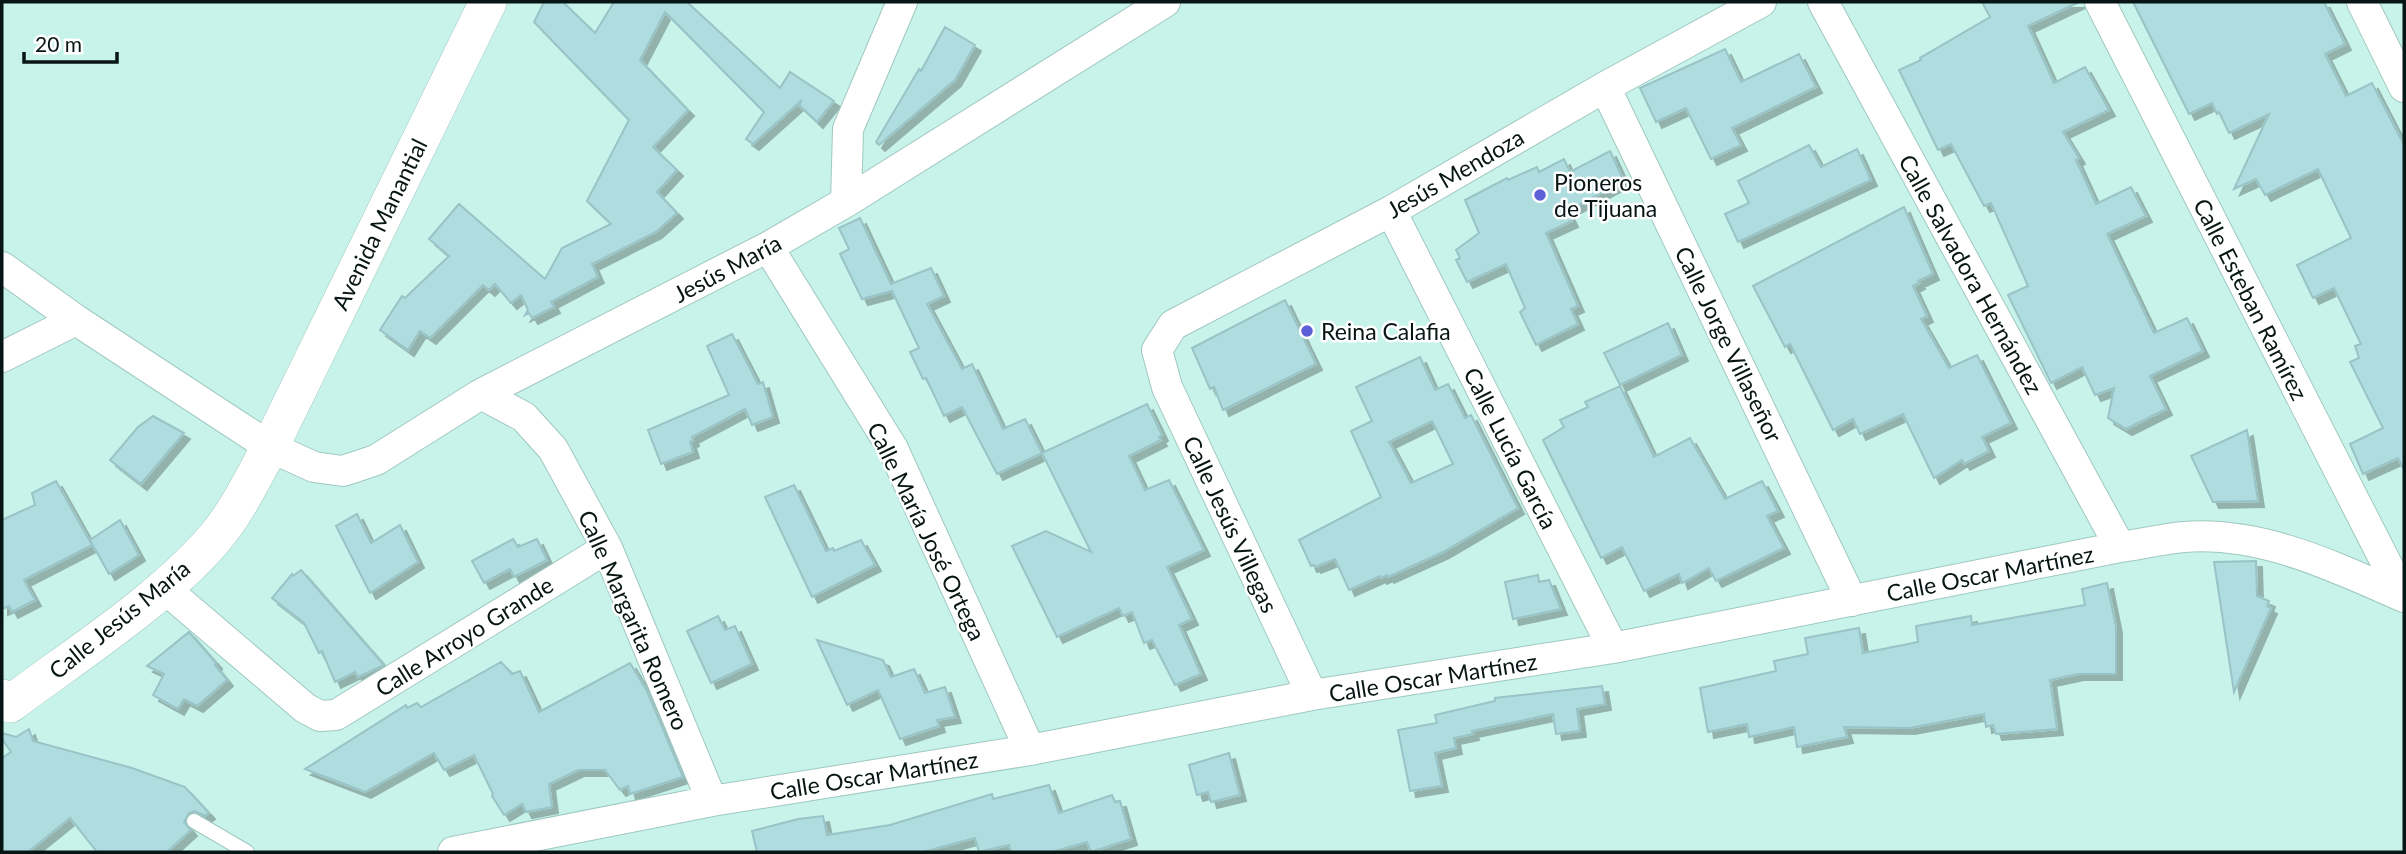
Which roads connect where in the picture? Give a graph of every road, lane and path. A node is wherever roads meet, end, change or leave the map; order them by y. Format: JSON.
{"nodes":[{"id":1,"x":488,"y":2,"type":"edge"},
{"id":2,"x":902,"y":2,"type":"edge"},
{"id":3,"x":1165,"y":2,"type":"edge"},
{"id":4,"x":1761,"y":2,"type":"edge"},
{"id":5,"x":1823,"y":2,"type":"edge"},
{"id":6,"x":2100,"y":2,"type":"edge"},
{"id":7,"x":2362,"y":2,"type":"edge"},
{"id":8,"x":1605,"y":87,"type":"junction"},
{"id":9,"x":2404,"y":87,"type":"edge"},
{"id":10,"x":846,"y":202,"type":"junction"},
{"id":11,"x":1391,"y":211,"type":"junction"},
{"id":12,"x":768,"y":247,"type":"junction"},
{"id":13,"x":2,"y":267,"type":"edge"},
{"id":14,"x":76,"y":320,"type":"junction"},
{"id":15,"x":1157,"y":351,"type":"joint"},
{"id":16,"x":2,"y":357,"type":"edge"},
{"id":17,"x":481,"y":394,"type":"junction"},
{"id":18,"x":270,"y":447,"type":"junction"},
{"id":19,"x":2120,"y":547,"type":"junction"},
{"id":20,"x":607,"y":548,"type":"junction"},
{"id":21,"x":164,"y":588,"type":"junction"},
{"id":22,"x":2403,"y":597,"type":"edge"},
{"id":23,"x":1852,"y":601,"type":"junction"},
{"id":24,"x":1613,"y":648,"type":"junction"},
{"id":25,"x":1312,"y":695,"type":"junction"},
{"id":26,"x":5,"y":704,"type":"edge"},
{"id":27,"x":1030,"y":750,"type":"junction"},
{"id":28,"x":712,"y":801,"type":"junction"},
{"id":29,"x":194,"y":821,"type":"dead end"},
{"id":30,"x":247,"y":852,"type":"edge"},
{"id":31,"x":453,"y":852,"type":"edge"}],
"edges":[{"from":1,"to":18,"type":"street","name":"Avenida Manantial"},
{"from":2,"to":10,"type":"street"},
{"from":3,"to":10,"type":"street","name":"Jesús María"},
{"from":4,"to":8,"type":"street","name":"Jesús Mendoza"},
{"from":5,"to":19,"type":"street","name":"Calle Salvadora Hernández"},
{"from":6,"to":22,"type":"street","name":"Calle Esteban Ramírez"},
{"from":7,"to":9,"type":"street"},
{"from":8,"to":11,"type":"street","name":"Jesús Mendoza"},
{"from":8,"to":23,"type":"street","name":"Calle Jorge Villaseñor"},
{"from":10,"to":12,"type":"street","name":"Jesús María"},
{"from":11,"to":15,"type":"street","name":"Jesús Mendoza"},
{"from":11,"to":24,"type":"street","name":"Calle Lucía García"},
{"from":12,"to":17,"type":"street","name":"Jesús María"},
{"from":12,"to":27,"type":"street","name":"Calle María José Ortega"},
{"from":13,"to":14,"type":"street","name":"Jesús María"},
{"from":14,"to":16,"type":"street"},
{"from":14,"to":18,"type":"street","name":"Jesús María"},
{"from":15,"to":25,"type":"street","name":"Calle Jesús Villegas"},
{"from":17,"to":18,"type":"street","name":"Jesús María"},
{"from":17,"to":20,"type":"street","name":"Calle Margarita Romero"},
{"from":18,"to":21,"type":"street","name":"Calle Jesús María"},
{"from":19,"to":22,"type":"street","name":"Calle Oscar Martínez"},
{"from":19,"to":23,"type":"street","name":"Calle Oscar Martínez"},
{"from":20,"to":21,"type":"street","name":"Calle Arroyo Grande"},
{"from":20,"to":28,"type":"street","name":"Calle Margarita Romero"},
{"from":21,"to":26,"type":"street","name":"Calle Jesús María"},
{"from":23,"to":24,"type":"street","name":"Calle Oscar Martínez"},
{"from":24,"to":25,"type":"street","name":"Calle Oscar Martínez"},
{"from":25,"to":27,"type":"street","name":"Calle Oscar Martínez"},
{"from":27,"to":28,"type":"street","name":"Calle Oscar Martínez"},
{"from":28,"to":31,"type":"street","name":"Calle Oscar Martínez"},
{"from":29,"to":30,"type":"lane"}]}
